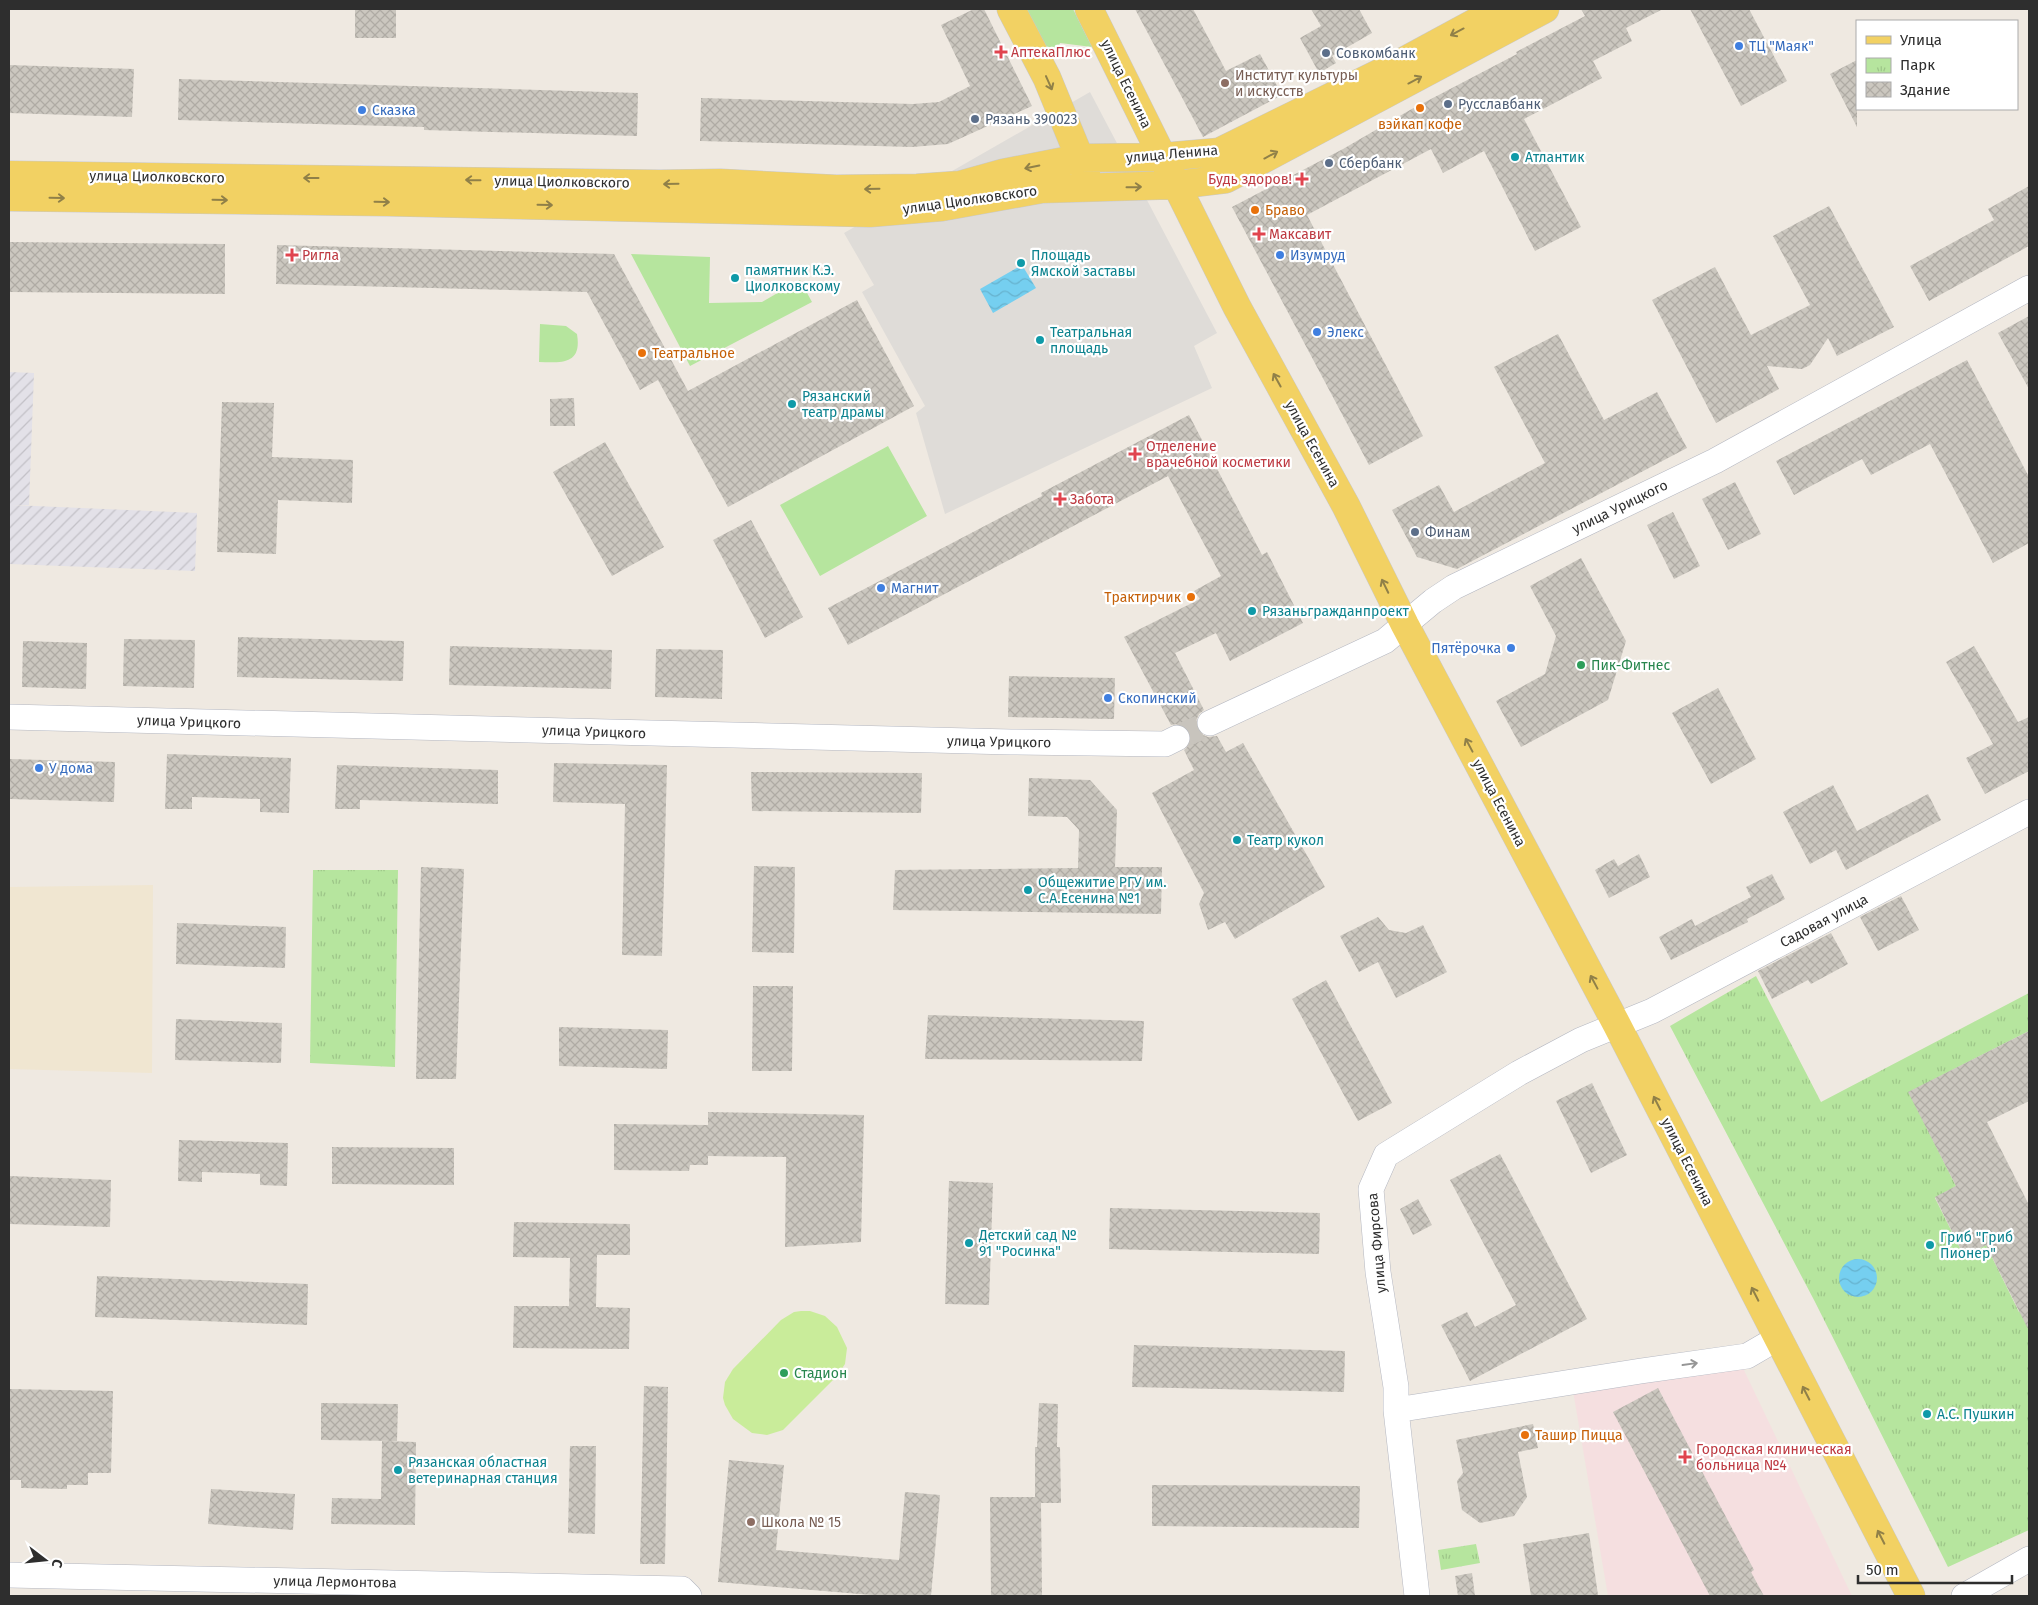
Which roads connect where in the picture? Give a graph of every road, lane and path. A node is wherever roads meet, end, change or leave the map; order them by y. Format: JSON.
{"nodes":[{"id":1,"x":1010,"y":9,"type":"edge"},
{"id":2,"x":1089,"y":9,"type":"edge"},
{"id":3,"x":1500,"y":9,"type":"edge"},
{"id":4,"x":1544,"y":9,"type":"edge"},
{"id":5,"x":1162,"y":157,"type":"junction"},
{"id":6,"x":1080,"y":158,"type":"junction"},
{"id":7,"x":9,"y":175,"type":"edge"},
{"id":8,"x":1176,"y":185,"type":"junction"},
{"id":9,"x":1092,"y":188,"type":"junction"},
{"id":10,"x":9,"y":197,"type":"edge"},
{"id":11,"x":2029,"y":288,"type":"edge"},
{"id":12,"x":1405,"y":625,"type":"junction"},
{"id":13,"x":9,"y":717,"type":"edge"},
{"id":14,"x":1210,"y":723,"type":"tunnel mouth"},
{"id":15,"x":1178,"y":738,"type":"tunnel mouth"},
{"id":16,"x":2029,"y":812,"type":"edge"},
{"id":17,"x":1617,"y":1025,"type":"junction"},
{"id":18,"x":1778,"y":1338,"type":"junction"},
{"id":19,"x":1396,"y":1410,"type":"junction"},
{"id":20,"x":2029,"y":1559,"type":"edge"},
{"id":21,"x":9,"y":1575,"type":"edge"},
{"id":22,"x":689,"y":1596,"type":"edge"},
{"id":23,"x":1417,"y":1596,"type":"edge"},
{"id":24,"x":1911,"y":1596,"type":"edge"},
{"id":25,"x":1964,"y":1596,"type":"edge"}],
"edges":[{"from":1,"to":6,"type":"main road","one_way":true},
{"from":2,"to":5,"type":"main road","name":"улица Есенина"},
{"from":3,"to":5,"type":"main road","name":"улица Ленина","one_way":true},
{"from":8,"to":4,"type":"main road","one_way":true},
{"from":5,"to":6,"type":"main road","name":"улица Ленина"},
{"from":5,"to":8,"type":"main road","name":"улица Есенина"},
{"from":6,"to":7,"type":"main road","name":"улица Циолковского","one_way":true},
{"from":6,"to":9,"type":"main road"},
{"from":9,"to":8,"type":"main road","name":"улица Циолковского","one_way":true},
{"from":12,"to":8,"type":"main road","name":"улица Есенина","one_way":true},
{"from":10,"to":9,"type":"main road","name":"улица Циолковского","one_way":true},
{"from":11,"to":12,"type":"street","name":"улица Урицкого"},
{"from":12,"to":14,"type":"street","name":"улица Урицкого"},
{"from":17,"to":12,"type":"main road","name":"улица Есенина","one_way":true},
{"from":13,"to":15,"type":"street","name":"улица Урицкого"},
{"from":16,"to":17,"type":"street","name":"Садовая улица"},
{"from":18,"to":17,"type":"main road","name":"улица Есенина","one_way":true},
{"from":17,"to":19,"type":"street","name":"улица Фирсова"},
{"from":19,"to":18,"type":"street","one_way":true},
{"from":24,"to":18,"type":"main road","name":"улица Есенина","one_way":true},
{"from":19,"to":23,"type":"street","name":"улица Фирсова"},
{"from":20,"to":25,"type":"street"},
{"from":21,"to":22,"type":"street","name":"улица Лермонтова"}]}
